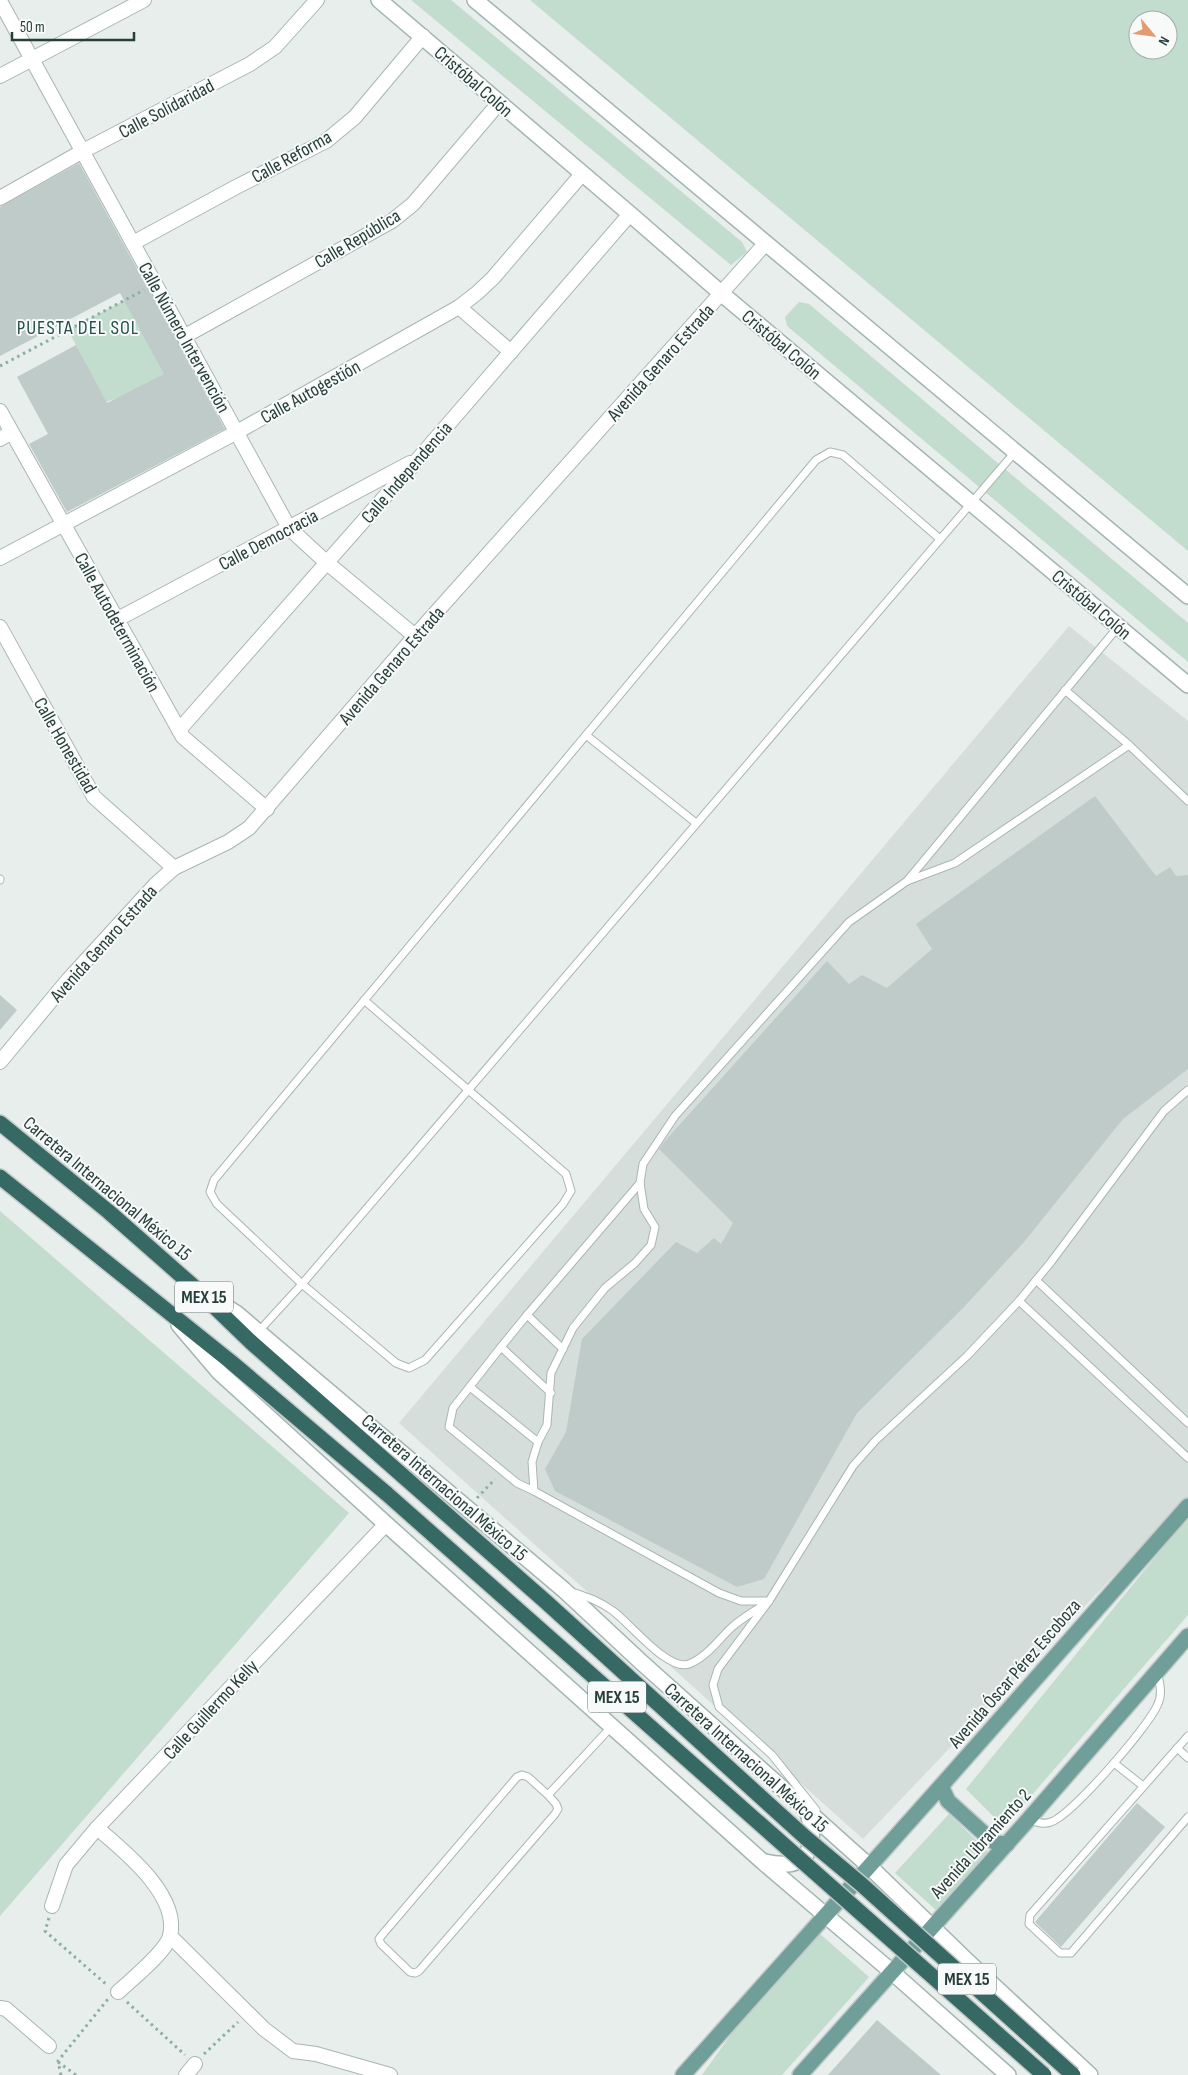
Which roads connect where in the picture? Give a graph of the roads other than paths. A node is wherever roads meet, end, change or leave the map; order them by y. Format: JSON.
{"nodes":[{"id":1,"x":144,"y":0,"type":"edge"},
{"id":2,"x":317,"y":0,"type":"edge"},
{"id":3,"x":379,"y":0,"type":"edge"},
{"id":4,"x":475,"y":0,"type":"edge"},
{"id":5,"x":0,"y":1,"type":"edge"},
{"id":6,"x":423,"y":36,"type":"junction"},
{"id":7,"x":32,"y":58,"type":"junction"},
{"id":8,"x":0,"y":76,"type":"edge"},
{"id":9,"x":499,"y":103,"type":"junction"},
{"id":10,"x":83,"y":152,"type":"junction"},
{"id":11,"x":582,"y":174,"type":"junction"},
{"id":12,"x":0,"y":198,"type":"edge"},
{"id":13,"x":630,"y":214,"type":"junction"},
{"id":14,"x":133,"y":243,"type":"junction"},
{"id":15,"x":765,"y":244,"type":"junction"},
{"id":16,"x":722,"y":294,"type":"junction"},
{"id":17,"x":459,"y":307,"type":"junction"},
{"id":18,"x":185,"y":336,"type":"junction"},
{"id":19,"x":511,"y":352,"type":"junction"},
{"id":20,"x":0,"y":411,"type":"edge"},
{"id":21,"x":238,"y":432,"type":"junction"},
{"id":22,"x":6,"y":435,"type":"edge"},
{"id":23,"x":1015,"y":452,"type":"junction"},
{"id":24,"x":419,"y":458,"type":"junction"},
{"id":25,"x":971,"y":502,"type":"junction"},
{"id":26,"x":63,"y":524,"type":"junction"},
{"id":27,"x":289,"y":528,"type":"junction"},
{"id":28,"x":940,"y":539,"type":"junction"},
{"id":29,"x":0,"y":558,"type":"edge"},
{"id":30,"x":326,"y":562,"type":"junction"},
{"id":31,"x":1188,"y":596,"type":"edge"},
{"id":32,"x":116,"y":620,"type":"junction"},
{"id":33,"x":1118,"y":626,"type":"junction"},
{"id":34,"x":0,"y":627,"type":"edge"},
{"id":35,"x":415,"y":636,"type":"junction"},
{"id":36,"x":1188,"y":685,"type":"edge"},
{"id":37,"x":1065,"y":690,"type":"junction"},
{"id":38,"x":179,"y":730,"type":"junction"},
{"id":39,"x":586,"y":735,"type":"junction"},
{"id":40,"x":1129,"y":745,"type":"junction"},
{"id":41,"x":1188,"y":801,"type":"edge"},
{"id":42,"x":267,"y":809,"type":"junction"},
{"id":43,"x":696,"y":823,"type":"junction"},
{"id":44,"x":174,"y":868,"type":"junction"},
{"id":45,"x":907,"y":881,"type":"junction"},
{"id":46,"x":364,"y":1000,"type":"junction"},
{"id":47,"x":0,"y":1062,"type":"edge"},
{"id":48,"x":469,"y":1089,"type":"junction"},
{"id":49,"x":1188,"y":1090,"type":"edge"},
{"id":50,"x":0,"y":1122,"type":"edge"},
{"id":51,"x":0,"y":1177,"type":"edge"},
{"id":52,"x":640,"y":1183,"type":"junction"},
{"id":53,"x":1036,"y":1280,"type":"junction"},
{"id":54,"x":302,"y":1284,"type":"junction"},
{"id":55,"x":193,"y":1286,"type":"junction"},
{"id":56,"x":1019,"y":1301,"type":"junction"},
{"id":57,"x":170,"y":1314,"type":"junction"},
{"id":58,"x":527,"y":1315,"type":"junction"},
{"id":59,"x":258,"y":1332,"type":"junction"},
{"id":60,"x":501,"y":1347,"type":"junction"},
{"id":61,"x":563,"y":1349,"type":"junction"},
{"id":62,"x":470,"y":1387,"type":"junction"},
{"id":63,"x":551,"y":1393,"type":"junction"},
{"id":64,"x":1188,"y":1423,"type":"edge"},
{"id":65,"x":538,"y":1442,"type":"junction"},
{"id":66,"x":1188,"y":1458,"type":"edge"},
{"id":67,"x":534,"y":1491,"type":"junction"},
{"id":68,"x":1188,"y":1506,"type":"edge"},
{"id":69,"x":386,"y":1524,"type":"junction"},
{"id":70,"x":564,"y":1590,"type":"junction"},
{"id":71,"x":769,"y":1601,"type":"junction"},
{"id":72,"x":1188,"y":1636,"type":"edge"},
{"id":73,"x":1157,"y":1672,"type":"junction"},
{"id":74,"x":612,"y":1726,"type":"junction"},
{"id":75,"x":1188,"y":1736,"type":"edge"},
{"id":76,"x":1177,"y":1748,"type":"junction"},
{"id":77,"x":1188,"y":1758,"type":"edge"},
{"id":78,"x":1114,"y":1763,"type":"junction"},
{"id":79,"x":941,"y":1786,"type":"junction"},
{"id":80,"x":1143,"y":1786,"type":"junction"},
{"id":81,"x":548,"y":1795,"type":"junction"},
{"id":82,"x":807,"y":1810,"type":"junction"},
{"id":83,"x":1188,"y":1817,"type":"edge"},
{"id":84,"x":1028,"y":1820,"type":"junction"},
{"id":85,"x":98,"y":1828,"type":"junction"},
{"id":86,"x":829,"y":1829,"type":"junction"},
{"id":87,"x":1007,"y":1844,"type":"junction"},
{"id":88,"x":763,"y":1862,"type":"junction"},
{"id":89,"x":869,"y":1866,"type":"junction"},
{"id":90,"x":52,"y":1906,"type":"dead end"},
{"id":91,"x":826,"y":1915,"type":"junction"},
{"id":92,"x":933,"y":1927,"type":"junction"},
{"id":93,"x":170,"y":1936,"type":"junction"},
{"id":94,"x":892,"y":1972,"type":"junction"},
{"id":95,"x":116,"y":1992,"type":"road end"},
{"id":96,"x":0,"y":2008,"type":"edge"},
{"id":97,"x":49,"y":2046,"type":"road end"},
{"id":98,"x":195,"y":2064,"type":"road end"},
{"id":99,"x":1004,"y":2074,"type":"edge"},
{"id":100,"x":186,"y":2075,"type":"edge"},
{"id":101,"x":390,"y":2075,"type":"edge"},
{"id":102,"x":683,"y":2075,"type":"edge"},
{"id":103,"x":800,"y":2075,"type":"edge"},
{"id":104,"x":1044,"y":2075,"type":"edge"},
{"id":105,"x":1072,"y":2075,"type":"edge"},
{"id":106,"x":1090,"y":2075,"type":"edge"}],
"edges":[{"from":1,"to":7,"type":"street"},
{"from":2,"to":10,"type":"street","name":"Calle Solidaridad"},
{"from":3,"to":6,"type":"main road","name":"Cristóbal Colón"},
{"from":4,"to":15,"type":"main road"},
{"from":5,"to":7,"type":"street","name":"Calle Número Intervención"},
{"from":6,"to":9,"type":"main road","name":"Cristóbal Colón"},
{"from":6,"to":14,"type":"street","name":"Calle Reforma"},
{"from":7,"to":8,"type":"street"},
{"from":7,"to":10,"type":"street","name":"Calle Número Intervención"},
{"from":9,"to":11,"type":"main road","name":"Cristóbal Colón"},
{"from":9,"to":18,"type":"street","name":"Calle República"},
{"from":10,"to":12,"type":"street","name":"Calle Solidaridad"},
{"from":10,"to":14,"type":"street","name":"Calle Número Intervención"},
{"from":11,"to":13,"type":"main road","name":"Cristóbal Colón"},
{"from":11,"to":17,"type":"street","name":"Calle Autogestión"},
{"from":13,"to":16,"type":"main road","name":"Cristóbal Colón"},
{"from":13,"to":19,"type":"street","name":"Calle Independencia"},
{"from":14,"to":18,"type":"street","name":"Calle Número Intervención"},
{"from":15,"to":16,"type":"street","name":"Avenida Genaro Estrada"},
{"from":15,"to":23,"type":"main road"},
{"from":16,"to":25,"type":"main road","name":"Cristóbal Colón"},
{"from":16,"to":35,"type":"street","name":"Avenida Genaro Estrada"},
{"from":17,"to":19,"type":"street"},
{"from":17,"to":21,"type":"street","name":"Calle Autogestión"},
{"from":18,"to":21,"type":"street","name":"Calle Número Intervención"},
{"from":19,"to":24,"type":"street","name":"Calle Independencia"},
{"from":20,"to":22,"type":"street","name":"Calle Autodeterminación"},
{"from":21,"to":26,"type":"street","name":"Calle Autogestión"},
{"from":21,"to":27,"type":"street","name":"Calle Número Intervención"},
{"from":22,"to":26,"type":"street","name":"Calle Autodeterminación"},
{"from":23,"to":25,"type":"lane"},
{"from":23,"to":31,"type":"main road"},
{"from":24,"to":27,"type":"street","name":"Calle Democracia"},
{"from":24,"to":30,"type":"street","name":"Calle Independencia"},
{"from":25,"to":28,"type":"lane"},
{"from":25,"to":33,"type":"main road","name":"Cristóbal Colón"},
{"from":26,"to":29,"type":"street","name":"Calle Autogestión"},
{"from":26,"to":32,"type":"street","name":"Calle Autodeterminación"},
{"from":27,"to":30,"type":"street","name":"Calle Número Intervención"},
{"from":27,"to":32,"type":"street","name":"Calle Democracia"},
{"from":28,"to":39,"type":"lane"},
{"from":28,"to":43,"type":"lane"},
{"from":30,"to":35,"type":"street","name":"Calle Número Intervención"},
{"from":30,"to":38,"type":"street","name":"Calle Independencia"},
{"from":32,"to":38,"type":"street","name":"Calle Autodeterminación"},
{"from":33,"to":36,"type":"main road","name":"Cristóbal Colón"},
{"from":33,"to":37,"type":"lane"},
{"from":34,"to":44,"type":"street","name":"Calle Honestidad"},
{"from":35,"to":42,"type":"street","name":"Avenida Genaro Estrada"},
{"from":37,"to":40,"type":"lane"},
{"from":37,"to":45,"type":"lane"},
{"from":38,"to":42,"type":"street","name":"Calle Autodeterminación"},
{"from":39,"to":43,"type":"lane"},
{"from":39,"to":46,"type":"lane"},
{"from":40,"to":41,"type":"lane"},
{"from":40,"to":45,"type":"lane"},
{"from":42,"to":44,"type":"street","name":"Avenida Genaro Estrada"},
{"from":43,"to":48,"type":"lane"},
{"from":44,"to":47,"type":"street","name":"Avenida Genaro Estrada"},
{"from":45,"to":52,"type":"lane"},
{"from":46,"to":48,"type":"lane"},
{"from":46,"to":54,"type":"lane"},
{"from":48,"to":54,"type":"lane"},
{"from":48,"to":54,"type":"lane"},
{"from":49,"to":53,"type":"lane"},
{"from":50,"to":55,"type":"highway","name":"Carretera Internacional México 15","number":"MEX 15"},
{"from":51,"to":57,"type":"highway","number":"MEX 15"},
{"from":52,"to":58,"type":"lane"},
{"from":52,"to":61,"type":"lane"},
{"from":53,"to":56,"type":"lane"},
{"from":53,"to":64,"type":"lane"},
{"from":54,"to":59,"type":"lane"},
{"from":55,"to":59,"type":"main road"},
{"from":55,"to":105,"type":"highway","name":"Carretera Internacional México 15","number":"MEX 15","bridge":true},
{"from":56,"to":66,"type":"lane"},
{"from":56,"to":71,"type":"lane"},
{"from":57,"to":69,"type":"main road"},
{"from":57,"to":104,"type":"highway","number":"MEX 15","bridge":true},
{"from":58,"to":60,"type":"lane"},
{"from":58,"to":61,"type":"lane"},
{"from":59,"to":70,"type":"main road"},
{"from":60,"to":62,"type":"lane"},
{"from":60,"to":63,"type":"lane"},
{"from":61,"to":63,"type":"lane"},
{"from":62,"to":65,"type":"lane"},
{"from":62,"to":67,"type":"lane"},
{"from":63,"to":65,"type":"lane"},
{"from":65,"to":67,"type":"lane"},
{"from":67,"to":71,"type":"lane"},
{"from":68,"to":79,"type":"main road","name":"Avenida Óscar Pérez Escoboza"},
{"from":69,"to":74,"type":"main road"},
{"from":69,"to":85,"type":"street","name":"Calle Guillermo Kelly"},
{"from":70,"to":71,"type":"lane"},
{"from":70,"to":82,"type":"main road"},
{"from":71,"to":86,"type":"lane"},
{"from":72,"to":73,"type":"main road","name":"Avenida Libramiento 2"},
{"from":73,"to":78,"type":"lane"},
{"from":73,"to":84,"type":"main road","name":"Avenida Libramiento 2"},
{"from":74,"to":81,"type":"lane"},
{"from":74,"to":88,"type":"main road"},
{"from":75,"to":76,"type":"lane"},
{"from":76,"to":77,"type":"lane"},
{"from":76,"to":80,"type":"lane"},
{"from":78,"to":80,"type":"lane"},
{"from":78,"to":84,"type":"lane"},
{"from":79,"to":87,"type":"main road"},
{"from":79,"to":89,"type":"main road","name":"Avenida Óscar Pérez Escoboza"},
{"from":80,"to":83,"type":"lane"},
{"from":81,"to":81,"type":"lane"},
{"from":82,"to":86,"type":"main road"},
{"from":82,"to":88,"type":"main road"},
{"from":84,"to":87,"type":"main road","name":"Avenida Libramiento 2"},
{"from":85,"to":90,"type":"street","name":"Calle Guillermo Kelly"},
{"from":85,"to":93,"type":"street"},
{"from":86,"to":89,"type":"main road"},
{"from":87,"to":92,"type":"main road","name":"Avenida Libramiento 2"},
{"from":88,"to":91,"type":"main road"},
{"from":89,"to":91,"type":"main road"},
{"from":89,"to":92,"type":"main road"},
{"from":91,"to":94,"type":"main road"},
{"from":91,"to":102,"type":"main road"},
{"from":92,"to":94,"type":"main road","name":"Avenida Libramiento 2"},
{"from":92,"to":106,"type":"main road"},
{"from":93,"to":95,"type":"street"},
{"from":93,"to":101,"type":"street"},
{"from":94,"to":99,"type":"main road"},
{"from":94,"to":103,"type":"main road","name":"Avenida Libramiento 2"},
{"from":96,"to":97,"type":"street"},
{"from":98,"to":100,"type":"street"}]}
